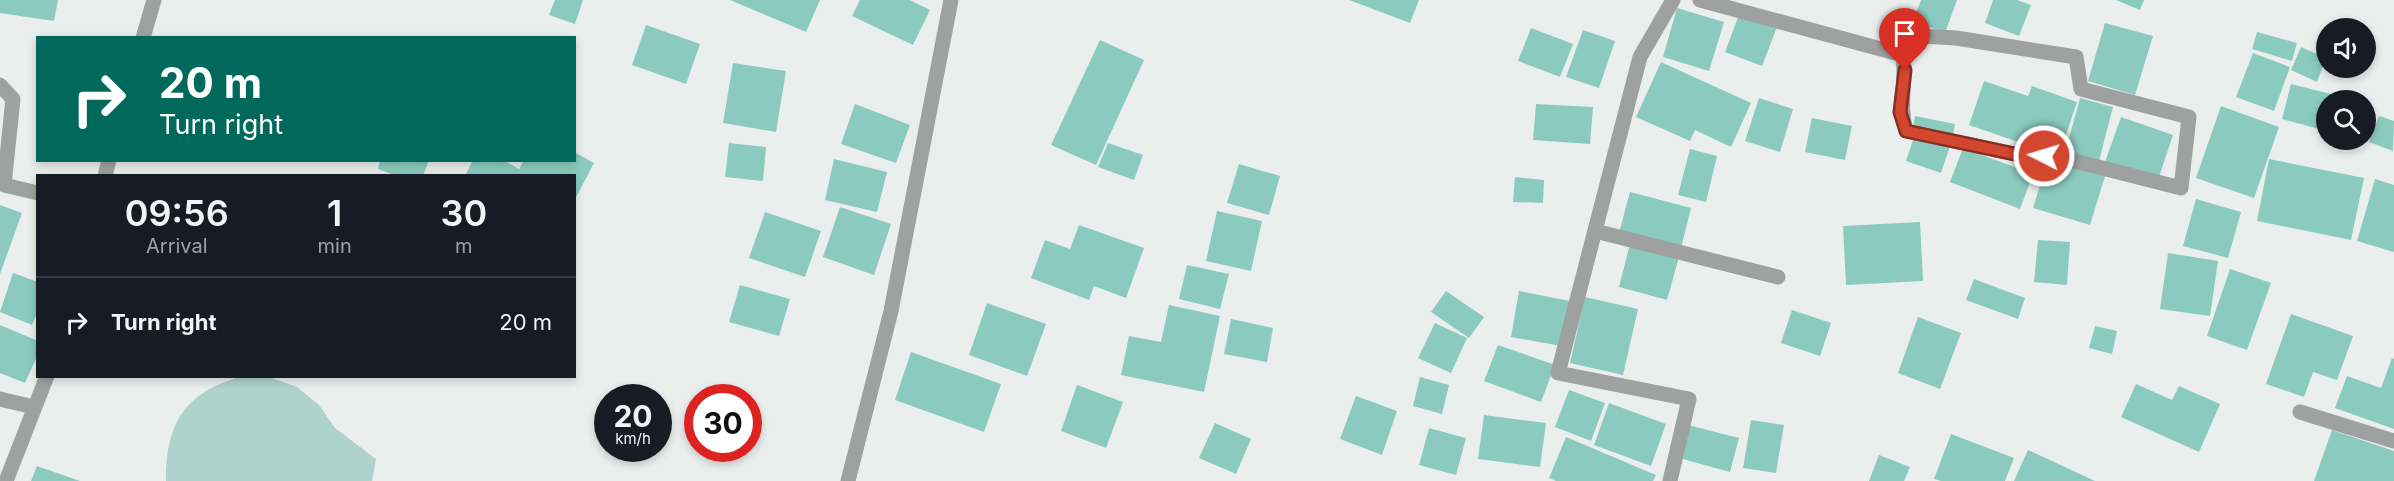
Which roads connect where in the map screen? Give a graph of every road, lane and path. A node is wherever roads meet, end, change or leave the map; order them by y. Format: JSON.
{"nodes":[{"id":1,"x":154,"y":0,"type":"edge"},
{"id":2,"x":951,"y":0,"type":"edge"},
{"id":3,"x":1673,"y":0,"type":"edge"},
{"id":4,"x":1700,"y":0,"type":"edge"},
{"id":5,"x":144,"y":36,"type":"edge"},
{"id":6,"x":1903,"y":55,"type":"junction"},
{"id":7,"x":0,"y":85,"type":"edge"},
{"id":8,"x":36,"y":193,"type":"edge"},
{"id":9,"x":1595,"y":231,"type":"junction"},
{"id":10,"x":1778,"y":277,"type":"dead end"},
{"id":11,"x":46,"y":378,"type":"edge"},
{"id":12,"x":0,"y":399,"type":"edge"},
{"id":13,"x":34,"y":407,"type":"junction"},
{"id":14,"x":2300,"y":412,"type":"dead end"},
{"id":15,"x":2394,"y":441,"type":"edge"},
{"id":16,"x":6,"y":481,"type":"edge"},
{"id":17,"x":848,"y":481,"type":"edge"},
{"id":18,"x":1670,"y":481,"type":"edge"}],
"edges":[{"from":1,"to":5,"type":"street"},
{"from":2,"to":17,"type":"street"},
{"from":3,"to":9,"type":"street"},
{"from":4,"to":6,"type":"street"},
{"from":6,"to":6,"type":"street"},
{"from":7,"to":8,"type":"street"},
{"from":9,"to":10,"type":"street"},
{"from":9,"to":18,"type":"street"},
{"from":11,"to":13,"type":"street"},
{"from":12,"to":13,"type":"street"},
{"from":13,"to":16,"type":"street"},
{"from":14,"to":15,"type":"street"}]}
